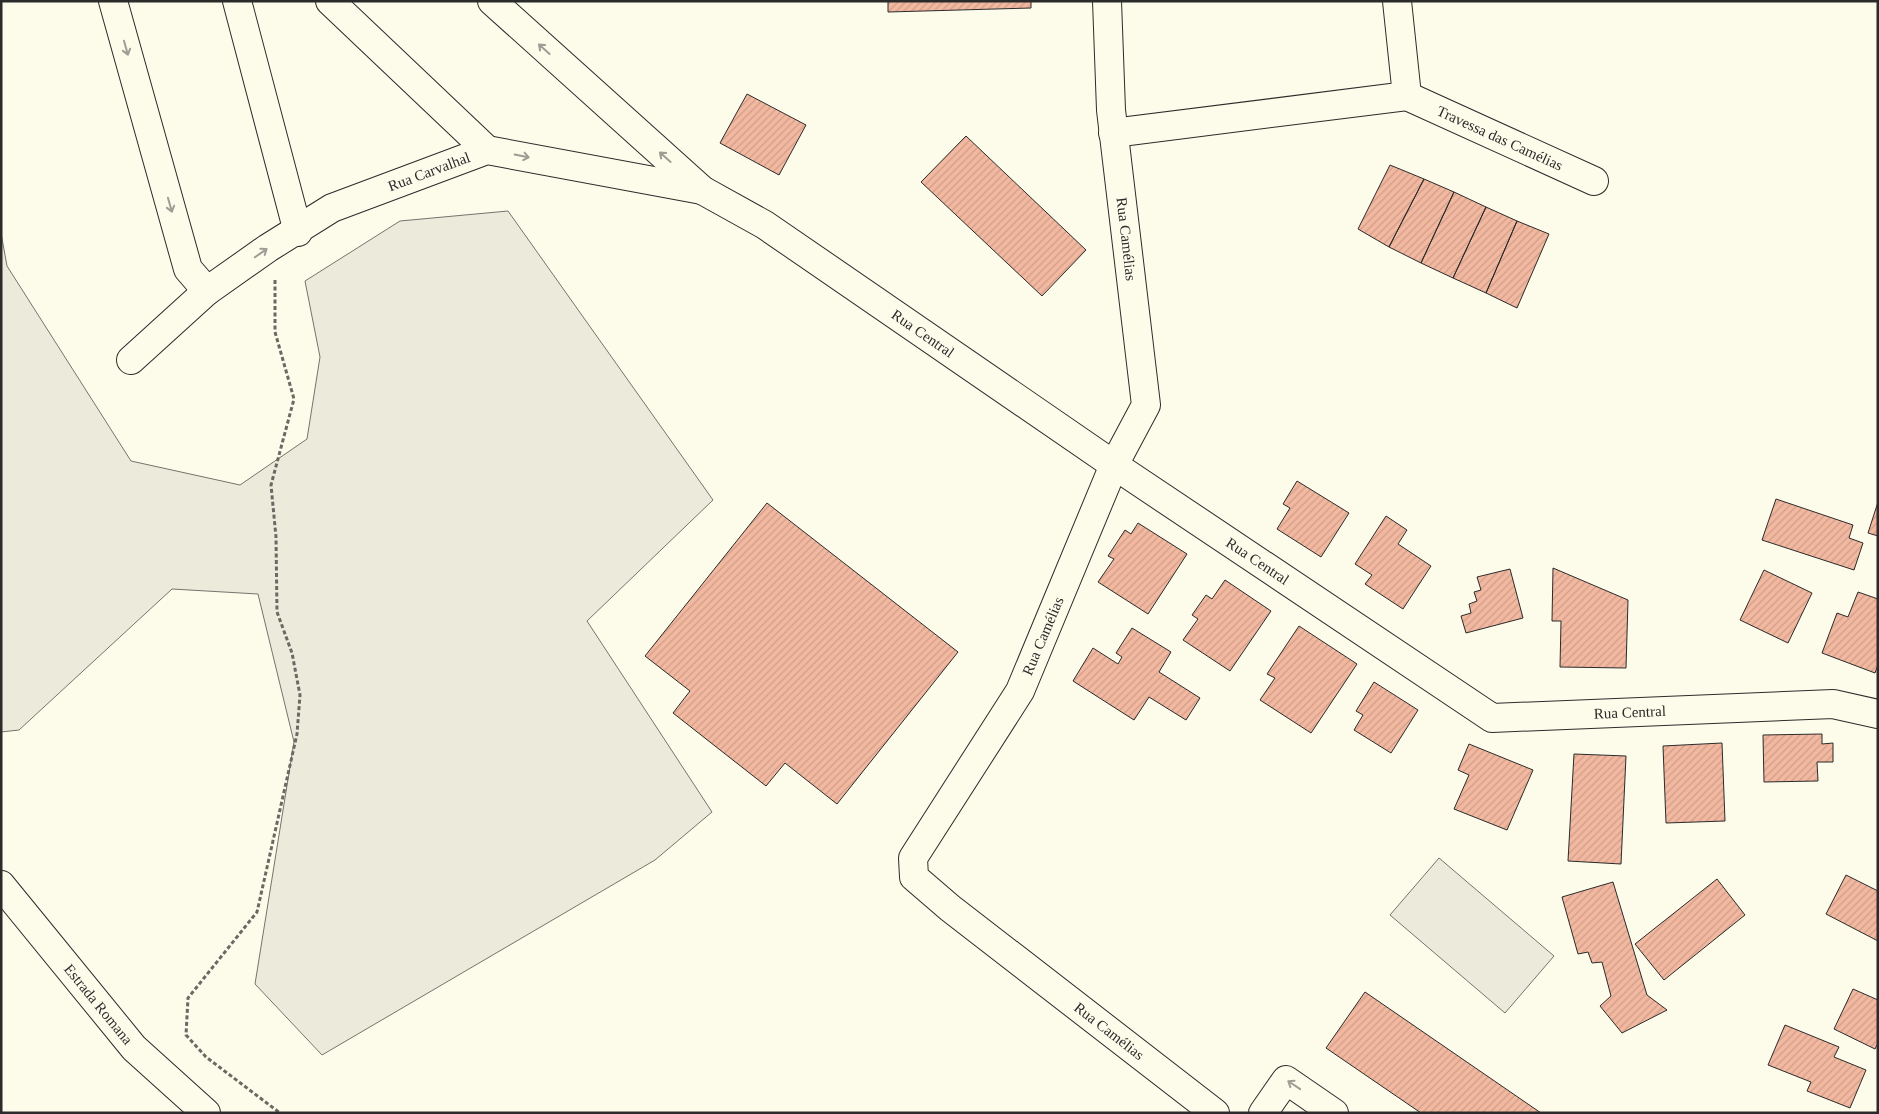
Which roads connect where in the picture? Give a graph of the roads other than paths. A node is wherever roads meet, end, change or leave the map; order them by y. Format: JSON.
{"nodes":[{"id":1,"x":113,"y":1,"type":"edge"},
{"id":2,"x":237,"y":1,"type":"edge"},
{"id":3,"x":330,"y":1,"type":"edge"},
{"id":4,"x":492,"y":1,"type":"edge"},
{"id":5,"x":1107,"y":1,"type":"edge"},
{"id":6,"x":1397,"y":1,"type":"edge"},
{"id":7,"x":1407,"y":96,"type":"junction"},
{"id":8,"x":1113,"y":132,"type":"junction"},
{"id":9,"x":487,"y":150,"type":"junction"},
{"id":10,"x":1594,"y":181,"type":"dead end"},
{"id":11,"x":702,"y":190,"type":"junction"},
{"id":12,"x":298,"y":232,"type":"junction"},
{"id":13,"x":207,"y":291,"type":"junction"},
{"id":14,"x":132,"y":360,"type":"dead end"},
{"id":15,"x":1114,"y":465,"type":"junction"},
{"id":16,"x":1878,"y":714,"type":"edge"},
{"id":17,"x":1,"y":885,"type":"edge"},
{"id":18,"x":206,"y":1113,"type":"edge"},
{"id":19,"x":1215,"y":1113,"type":"edge"},
{"id":20,"x":1263,"y":1113,"type":"edge"},
{"id":21,"x":1334,"y":1113,"type":"edge"}],
"edges":[{"from":1,"to":13,"type":"street","one_way":true},
{"from":2,"to":12,"type":"street"},
{"from":3,"to":9,"type":"street"},
{"from":11,"to":4,"type":"street","one_way":true},
{"from":5,"to":8,"type":"street","name":"Rua Camélias"},
{"from":6,"to":7,"type":"street"},
{"from":7,"to":8,"type":"street"},
{"from":7,"to":10,"type":"street","name":"Travessa das Camélias"},
{"from":8,"to":15,"type":"street","name":"Rua Camélias"},
{"from":9,"to":11,"type":"street","name":"Rua Carvalhal","one_way":true},
{"from":9,"to":12,"type":"street","name":"Rua Carvalhal"},
{"from":11,"to":15,"type":"street","name":"Rua Central"},
{"from":13,"to":12,"type":"street","name":"Rua Carvalhal","one_way":true},
{"from":13,"to":14,"type":"street","name":"Rua Carvalhal"},
{"from":15,"to":16,"type":"street","name":"Rua Central"},
{"from":15,"to":19,"type":"street","name":"Rua Camélias"},
{"from":17,"to":18,"type":"street","name":"Estrada Romana"},
{"from":21,"to":20,"type":"street","one_way":true}]}
